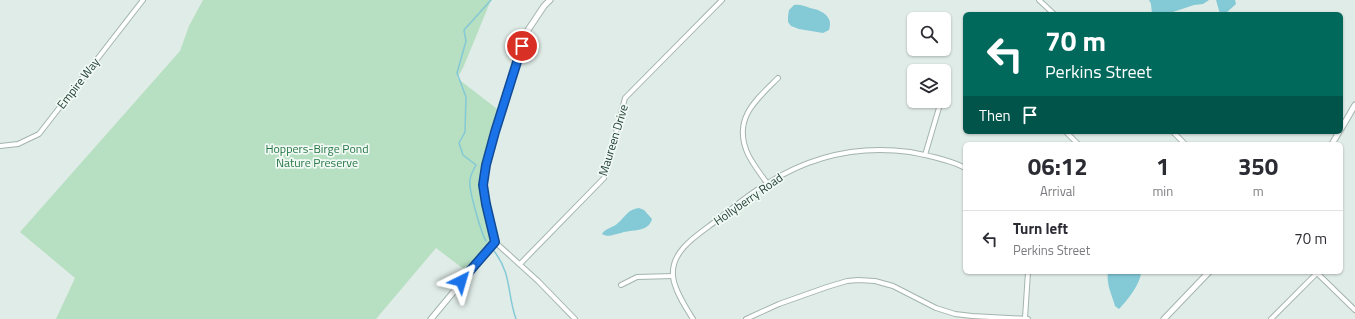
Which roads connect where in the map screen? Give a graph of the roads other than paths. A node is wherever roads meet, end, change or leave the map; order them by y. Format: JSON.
{"nodes":[{"id":1,"x":143,"y":0,"type":"edge"},
{"id":2,"x":550,"y":0,"type":"edge"},
{"id":3,"x":722,"y":0,"type":"edge"},
{"id":4,"x":1039,"y":0,"type":"edge"},
{"id":5,"x":1052,"y":12,"type":"edge"},
{"id":6,"x":778,"y":78,"type":"dead end"},
{"id":7,"x":1355,"y":105,"type":"edge"},
{"id":8,"x":939,"y":108,"type":"edge"},
{"id":9,"x":1343,"y":126,"type":"edge"},
{"id":10,"x":1068,"y":134,"type":"edge"},
{"id":11,"x":1175,"y":134,"type":"edge"},
{"id":12,"x":1076,"y":142,"type":"edge"},
{"id":13,"x":1183,"y":142,"type":"edge"},
{"id":14,"x":0,"y":146,"type":"edge"},
{"id":15,"x":925,"y":154,"type":"junction"},
{"id":16,"x":963,"y":167,"type":"edge"},
{"id":17,"x":766,"y":183,"type":"junction"},
{"id":18,"x":495,"y":242,"type":"junction"},
{"id":19,"x":520,"y":264,"type":"junction"},
{"id":20,"x":1028,"y":274,"type":"edge"},
{"id":21,"x":1206,"y":274,"type":"edge"},
{"id":22,"x":1314,"y":274,"type":"edge"},
{"id":23,"x":1318,"y":274,"type":"edge"},
{"id":24,"x":672,"y":276,"type":"junction"},
{"id":25,"x":621,"y":285,"type":"dead end"},
{"id":26,"x":1355,"y":310,"type":"edge"},
{"id":27,"x":431,"y":319,"type":"edge"},
{"id":28,"x":575,"y":319,"type":"edge"},
{"id":29,"x":693,"y":319,"type":"edge"},
{"id":30,"x":746,"y":319,"type":"edge"},
{"id":31,"x":1026,"y":319,"type":"edge"},
{"id":32,"x":1164,"y":319,"type":"edge"},
{"id":33,"x":1271,"y":319,"type":"edge"}],
"edges":[{"from":1,"to":14,"type":"street","name":"Empire Way"},
{"from":2,"to":18,"type":"street"},
{"from":3,"to":19,"type":"street","name":"Maureen Drive"},
{"from":4,"to":5,"type":"street"},
{"from":6,"to":17,"type":"street"},
{"from":7,"to":9,"type":"street"},
{"from":8,"to":15,"type":"street"},
{"from":10,"to":12,"type":"street"},
{"from":11,"to":13,"type":"street"},
{"from":15,"to":16,"type":"street","name":"Hollyberry Road"},
{"from":15,"to":17,"type":"street","name":"Hollyberry Road"},
{"from":17,"to":24,"type":"street","name":"Hollyberry Road"},
{"from":18,"to":19,"type":"street"},
{"from":18,"to":27,"type":"street"},
{"from":19,"to":28,"type":"street"},
{"from":20,"to":31,"type":"street"},
{"from":21,"to":32,"type":"street"},
{"from":22,"to":33,"type":"street"},
{"from":23,"to":26,"type":"street"},
{"from":24,"to":25,"type":"street"},
{"from":24,"to":29,"type":"street"},
{"from":30,"to":31,"type":"street"}]}
